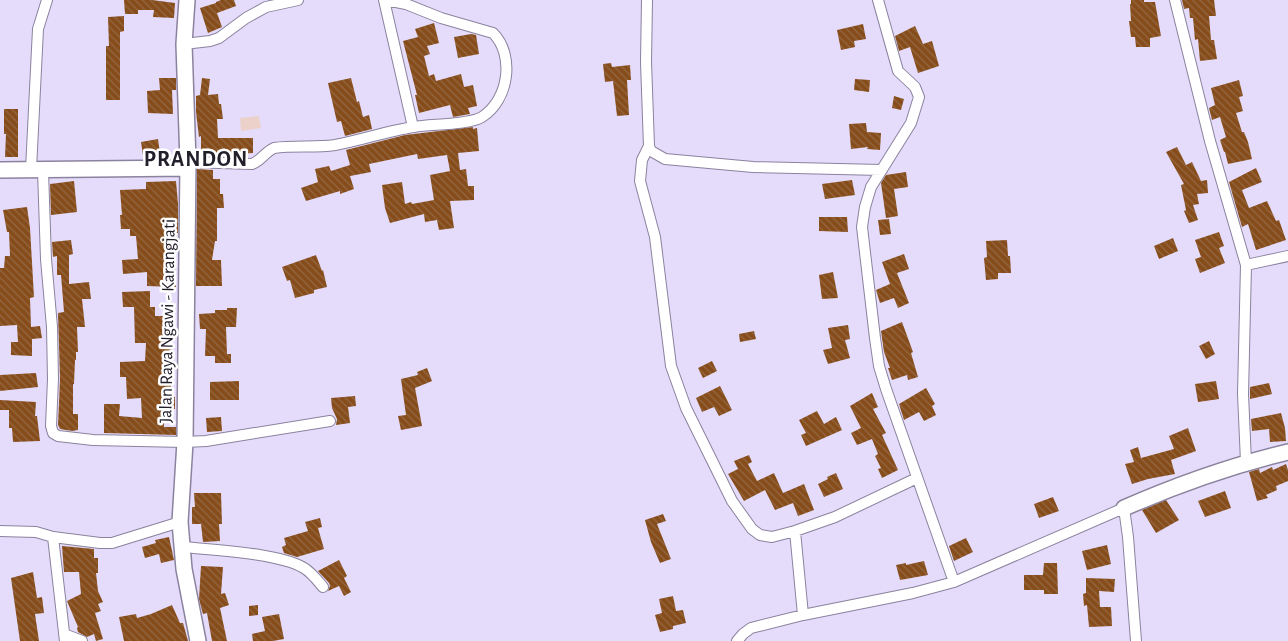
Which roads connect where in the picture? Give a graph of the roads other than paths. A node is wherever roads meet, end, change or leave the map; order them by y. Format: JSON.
{"nodes":[{"id":1,"x":47,"y":0,"type":"edge"},
{"id":2,"x":187,"y":0,"type":"edge"},
{"id":3,"x":298,"y":0,"type":"edge"},
{"id":4,"x":385,"y":0,"type":"edge"},
{"id":5,"x":647,"y":0,"type":"edge"},
{"id":6,"x":878,"y":0,"type":"edge"},
{"id":7,"x":1175,"y":0,"type":"edge"},
{"id":8,"x":184,"y":44,"type":"junction"},
{"id":9,"x":413,"y":127,"type":"junction"},
{"id":10,"x":649,"y":146,"type":"junction"},
{"id":11,"x":188,"y":165,"type":"junction"},
{"id":12,"x":0,"y":170,"type":"edge"},
{"id":13,"x":37,"y":170,"type":"junction"},
{"id":14,"x":882,"y":170,"type":"junction"},
{"id":15,"x":1288,"y":256,"type":"edge"},
{"id":16,"x":1246,"y":265,"type":"junction"},
{"id":17,"x":330,"y":421,"type":"dead end"},
{"id":18,"x":185,"y":442,"type":"junction"},
{"id":19,"x":1288,"y":452,"type":"edge"},
{"id":20,"x":1246,"y":462,"type":"junction"},
{"id":21,"x":917,"y":478,"type":"junction"},
{"id":22,"x":1124,"y":508,"type":"junction"},
{"id":23,"x":180,"y":522,"type":"junction"},
{"id":24,"x":0,"y":531,"type":"edge"},
{"id":25,"x":795,"y":531,"type":"junction"},
{"id":26,"x":53,"y":536,"type":"junction"},
{"id":27,"x":183,"y":547,"type":"junction"},
{"id":28,"x":954,"y":582,"type":"junction"},
{"id":29,"x":323,"y":587,"type":"dead end"},
{"id":30,"x":803,"y":615,"type":"junction"},
{"id":31,"x":65,"y":638,"type":"edge"},
{"id":32,"x":195,"y":640,"type":"edge"},
{"id":33,"x":82,"y":641,"type":"edge"},
{"id":34,"x":737,"y":641,"type":"edge"},
{"id":35,"x":1136,"y":641,"type":"edge"}],
"edges":[{"from":1,"to":13,"type":"street"},
{"from":2,"to":8,"type":"main road","name":"Jalan Raya Ngawi - Karangjati"},
{"from":3,"to":8,"type":"street"},
{"from":4,"to":9,"type":"street"},
{"from":4,"to":9,"type":"street"},
{"from":5,"to":10,"type":"street"},
{"from":6,"to":14,"type":"street"},
{"from":7,"to":16,"type":"street"},
{"from":8,"to":11,"type":"main road","name":"Jalan Raya Ngawi - Karangjati"},
{"from":9,"to":11,"type":"street"},
{"from":10,"to":14,"type":"street"},
{"from":10,"to":25,"type":"street"},
{"from":11,"to":13,"type":"main road"},
{"from":11,"to":18,"type":"main road","name":"Jalan Raya Ngawi - Karangjati"},
{"from":12,"to":13,"type":"main road"},
{"from":13,"to":18,"type":"street"},
{"from":14,"to":21,"type":"street"},
{"from":15,"to":16,"type":"street"},
{"from":16,"to":20,"type":"street"},
{"from":17,"to":18,"type":"street"},
{"from":18,"to":23,"type":"main road","name":"Jalan Raya Ngawi - Karangjati"},
{"from":19,"to":20,"type":"main road"},
{"from":20,"to":22,"type":"main road"},
{"from":21,"to":25,"type":"street"},
{"from":21,"to":28,"type":"street"},
{"from":22,"to":28,"type":"street"},
{"from":22,"to":35,"type":"street"},
{"from":23,"to":26,"type":"street"},
{"from":23,"to":27,"type":"main road","name":"Jalan Raya Ngawi - Karangjati"},
{"from":24,"to":26,"type":"street"},
{"from":25,"to":30,"type":"street"},
{"from":26,"to":31,"type":"street"},
{"from":27,"to":29,"type":"street"},
{"from":27,"to":32,"type":"main road","name":"Jalan Raya Ngawi - Karangjati"},
{"from":28,"to":30,"type":"street"},
{"from":30,"to":34,"type":"street"},
{"from":31,"to":33,"type":"street"}]}
